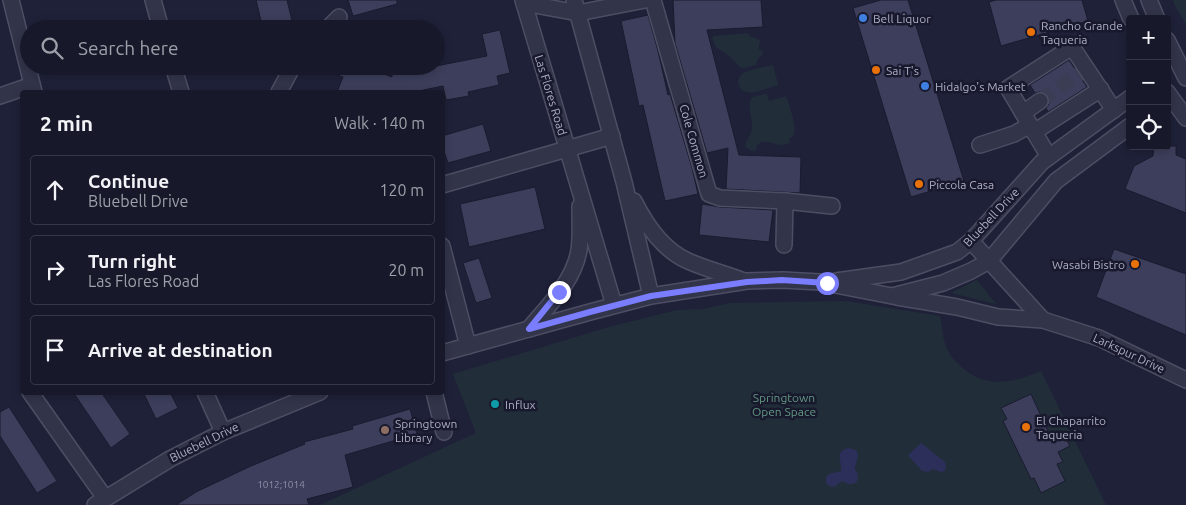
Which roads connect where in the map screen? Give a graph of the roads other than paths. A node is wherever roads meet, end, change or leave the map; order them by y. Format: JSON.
{"nodes":[{"id":1,"x":11,"y":0,"type":"edge"},
{"id":2,"x":153,"y":0,"type":"edge"},
{"id":3,"x":645,"y":0,"type":"edge"},
{"id":4,"x":653,"y":0,"type":"edge"},
{"id":5,"x":1123,"y":0,"type":"edge"},
{"id":6,"x":1149,"y":0,"type":"edge"},
{"id":7,"x":523,"y":2,"type":"edge"},
{"id":8,"x":576,"y":7,"type":"edge"},
{"id":9,"x":1129,"y":15,"type":"edge"},
{"id":10,"x":1155,"y":15,"type":"edge"},
{"id":11,"x":339,"y":16,"type":"dead end"},
{"id":12,"x":159,"y":20,"type":"edge"},
{"id":13,"x":335,"y":20,"type":"edge"},
{"id":14,"x":20,"y":36,"type":"edge"},
{"id":15,"x":1172,"y":64,"type":"edge"},
{"id":16,"x":30,"y":75,"type":"edge"},
{"id":17,"x":175,"y":75,"type":"edge"},
{"id":18,"x":288,"y":75,"type":"edge"},
{"id":19,"x":1186,"y":78,"type":"edge"},
{"id":20,"x":1186,"y":86,"type":"edge"},
{"id":21,"x":33,"y":89,"type":"edge"},
{"id":22,"x":1101,"y":89,"type":"junction"},
{"id":23,"x":179,"y":90,"type":"edge"},
{"id":24,"x":280,"y":90,"type":"edge"},
{"id":25,"x":20,"y":92,"type":"edge"},
{"id":26,"x":1171,"y":94,"type":"edge"},
{"id":27,"x":0,"y":96,"type":"edge"},
{"id":28,"x":1171,"y":99,"type":"edge"},
{"id":29,"x":1040,"y":101,"type":"tunnel mouth"},
{"id":30,"x":1126,"y":101,"type":"edge"},
{"id":31,"x":1114,"y":110,"type":"junction"},
{"id":32,"x":1186,"y":118,"type":"edge"},
{"id":33,"x":1029,"y":123,"type":"junction"},
{"id":34,"x":1126,"y":129,"type":"edge"},
{"id":35,"x":612,"y":136,"type":"junction"},
{"id":36,"x":980,"y":144,"type":"dead end"},
{"id":37,"x":567,"y":148,"type":"junction"},
{"id":38,"x":1049,"y":157,"type":"junction"},
{"id":39,"x":624,"y":182,"type":"junction"},
{"id":40,"x":445,"y":184,"type":"edge"},
{"id":41,"x":580,"y":190,"type":"junction"},
{"id":42,"x":785,"y":201,"type":"junction"},
{"id":43,"x":832,"y":206,"type":"dead end"},
{"id":44,"x":971,"y":241,"type":"junction"},
{"id":45,"x":784,"y":245,"type":"dead end"},
{"id":46,"x":445,"y":258,"type":"edge"},
{"id":47,"x":989,"y":261,"type":"junction"},
{"id":48,"x":747,"y":282,"type":"junction"},
{"id":49,"x":827,"y":283,"type":"junction"},
{"id":50,"x":651,"y":296,"type":"junction"},
{"id":51,"x":892,"y":296,"type":"junction"},
{"id":52,"x":614,"y":305,"type":"junction"},
{"id":53,"x":1043,"y":320,"type":"junction"},
{"id":54,"x":529,"y":329,"type":"junction"},
{"id":55,"x":468,"y":346,"type":"junction"},
{"id":56,"x":445,"y":352,"type":"edge"},
{"id":57,"x":1186,"y":380,"type":"edge"},
{"id":58,"x":32,"y":395,"type":"edge"},
{"id":59,"x":206,"y":395,"type":"edge"},
{"id":60,"x":313,"y":395,"type":"edge"},
{"id":61,"x":435,"y":395,"type":"edge"},
{"id":62,"x":222,"y":432,"type":"junction"},
{"id":63,"x":444,"y":432,"type":"dead end"},
{"id":64,"x":100,"y":502,"type":"edge"}],
"edges":[{"from":1,"to":14,"type":"street"},
{"from":2,"to":12,"type":"street"},
{"from":3,"to":8,"type":"street"},
{"from":4,"to":42,"type":"street","name":"Cole Common"},
{"from":5,"to":9,"type":"street"},
{"from":6,"to":10,"type":"street"},
{"from":7,"to":8,"type":"street"},
{"from":7,"to":37,"type":"street","name":"Las Flores Road"},
{"from":8,"to":35,"type":"street"},
{"from":11,"to":13,"type":"street"},
{"from":15,"to":19,"type":"street"},
{"from":16,"to":21,"type":"street"},
{"from":17,"to":23,"type":"street"},
{"from":18,"to":24,"type":"street"},
{"from":20,"to":26,"type":"street"},
{"from":22,"to":31,"type":"street"},
{"from":22,"to":33,"type":"street"},
{"from":22,"to":33,"type":"street"},
{"from":25,"to":27,"type":"street"},
{"from":28,"to":32,"type":"street"},
{"from":29,"to":33,"type":"street"},
{"from":30,"to":31,"type":"street","name":"Bluebell Drive"},
{"from":31,"to":38,"type":"street","name":"Bluebell Drive"},
{"from":33,"to":36,"type":"street"},
{"from":33,"to":38,"type":"street"},
{"from":34,"to":47,"type":"street","name":"Bluebell Drive"},
{"from":35,"to":37,"type":"street"},
{"from":35,"to":39,"type":"street"},
{"from":37,"to":40,"type":"street"},
{"from":37,"to":41,"type":"street","name":"Las Flores Road"},
{"from":38,"to":44,"type":"street","name":"Bluebell Drive"},
{"from":39,"to":48,"type":"street"},
{"from":39,"to":50,"type":"street"},
{"from":41,"to":52,"type":"street","name":"Las Flores Road"},
{"from":41,"to":54,"type":"street","name":"Las Flores Road"},
{"from":42,"to":43,"type":"street"},
{"from":42,"to":45,"type":"street"},
{"from":44,"to":47,"type":"street","name":"Larkspur Drive"},
{"from":44,"to":49,"type":"street","name":"Bluebell Drive"},
{"from":46,"to":55,"type":"street"},
{"from":47,"to":51,"type":"street","name":"Bluebell Drive"},
{"from":47,"to":53,"type":"street","name":"Larkspur Drive"},
{"from":48,"to":49,"type":"street","name":"Bluebell Drive"},
{"from":48,"to":50,"type":"street","name":"Bluebell Drive"},
{"from":49,"to":51,"type":"street","name":"Bluebell Drive"},
{"from":50,"to":52,"type":"street","name":"Bluebell Drive"},
{"from":51,"to":53,"type":"street","name":"Larkspur Drive"},
{"from":52,"to":54,"type":"street","name":"Bluebell Drive"},
{"from":53,"to":57,"type":"street","name":"Larkspur Drive"},
{"from":54,"to":55,"type":"street","name":"Bluebell Drive"},
{"from":55,"to":56,"type":"street","name":"Bluebell Drive"},
{"from":58,"to":64,"type":"street"},
{"from":59,"to":62,"type":"street"},
{"from":60,"to":62,"type":"street","name":"Bluebell Drive"},
{"from":61,"to":63,"type":"street"},
{"from":62,"to":64,"type":"street","name":"Bluebell Drive"}]}
